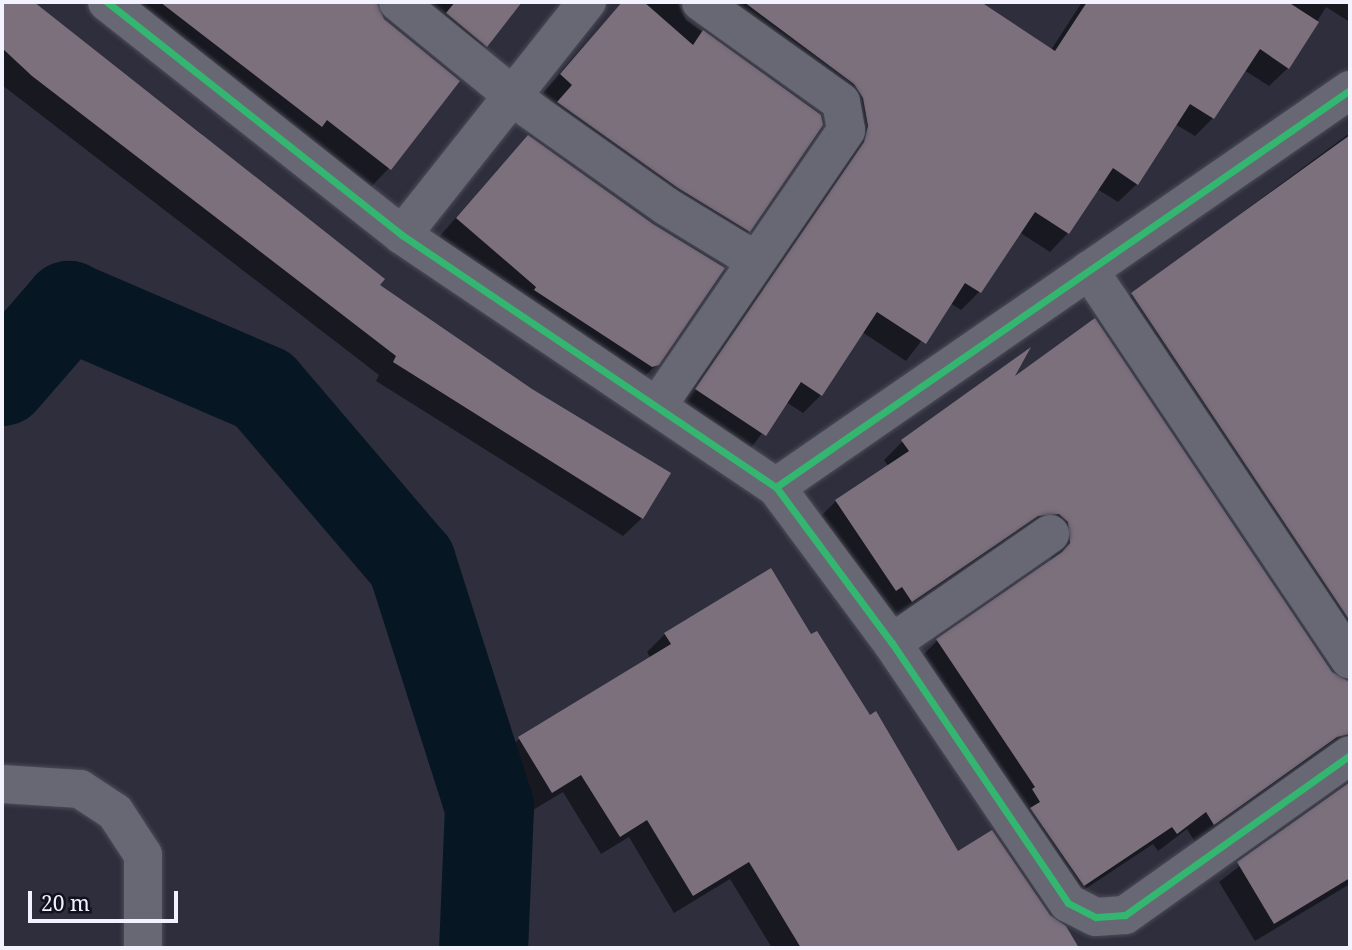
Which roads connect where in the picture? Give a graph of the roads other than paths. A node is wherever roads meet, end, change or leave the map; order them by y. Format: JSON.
{"nodes":[{"id":1,"x":398,"y":2,"type":"edge"},
{"id":2,"x":587,"y":2,"type":"edge"},
{"id":3,"x":701,"y":2,"type":"edge"},
{"id":4,"x":118,"y":5,"type":"edge"},
{"id":5,"x":1350,"y":90,"type":"edge"},
{"id":6,"x":513,"y":95,"type":"junction"},
{"id":7,"x":402,"y":235,"type":"junction"},
{"id":8,"x":757,"y":261,"type":"junction"},
{"id":9,"x":1089,"y":270,"type":"junction"},
{"id":10,"x":658,"y":405,"type":"junction"},
{"id":11,"x":776,"y":487,"type":"junction"},
{"id":12,"x":1050,"y":534,"type":"dead end"},
{"id":13,"x":892,"y":643,"type":"junction"},
{"id":14,"x":1350,"y":660,"type":"edge"},
{"id":15,"x":1350,"y":755,"type":"edge"},
{"id":16,"x":2,"y":784,"type":"edge"},
{"id":17,"x":143,"y":948,"type":"edge"}],
"edges":[{"from":1,"to":6,"type":"street"},
{"from":2,"to":6,"type":"street"},
{"from":3,"to":8,"type":"street"},
{"from":4,"to":7,"type":"street"},
{"from":5,"to":9,"type":"street"},
{"from":6,"to":7,"type":"street"},
{"from":6,"to":8,"type":"street"},
{"from":7,"to":10,"type":"street"},
{"from":8,"to":10,"type":"street"},
{"from":9,"to":11,"type":"street"},
{"from":9,"to":14,"type":"street"},
{"from":10,"to":11,"type":"street"},
{"from":11,"to":13,"type":"street"},
{"from":12,"to":13,"type":"street"},
{"from":13,"to":15,"type":"street"},
{"from":16,"to":17,"type":"street"}]}
